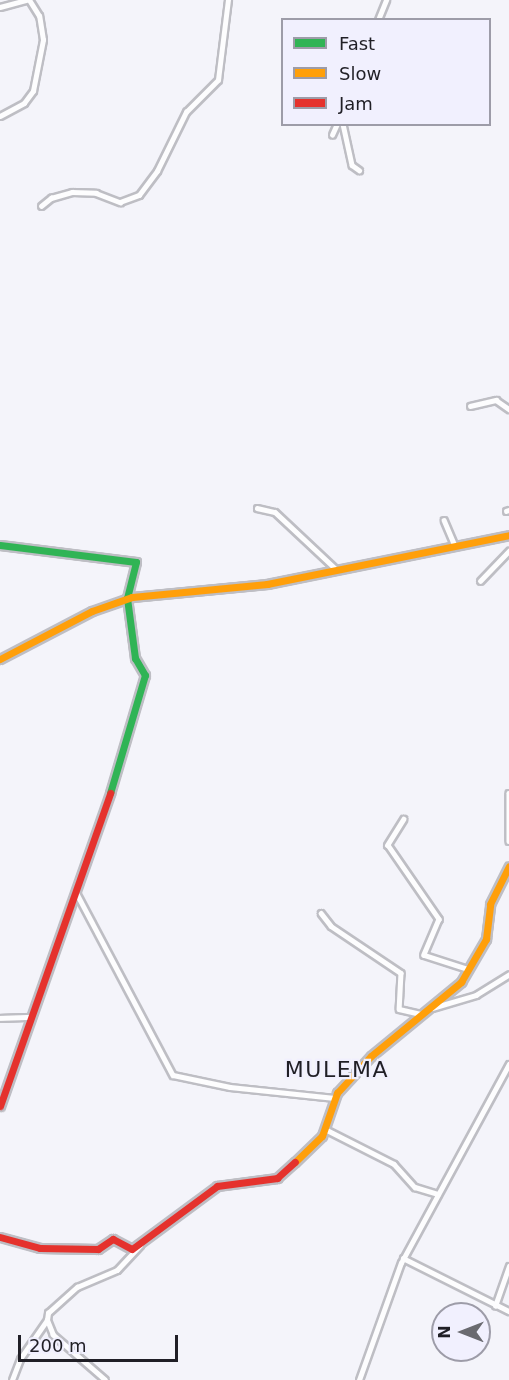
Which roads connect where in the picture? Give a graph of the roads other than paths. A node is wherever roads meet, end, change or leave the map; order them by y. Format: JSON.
{"nodes":[{"id":1,"x":28,"y":0,"type":"edge"},
{"id":2,"x":228,"y":0,"type":"edge"},
{"id":3,"x":386,"y":0,"type":"edge"},
{"id":4,"x":0,"y":7,"type":"edge"},
{"id":5,"x":379,"y":18,"type":"edge"},
{"id":6,"x":0,"y":116,"type":"edge"},
{"id":7,"x":336,"y":126,"type":"edge"},
{"id":8,"x":343,"y":126,"type":"edge"},
{"id":9,"x":332,"y":135,"type":"dead end"},
{"id":10,"x":359,"y":170,"type":"dead end"},
{"id":11,"x":41,"y":206,"type":"dead end"},
{"id":12,"x":470,"y":406,"type":"dead end"},
{"id":13,"x":509,"y":409,"type":"edge"},
{"id":14,"x":257,"y":508,"type":"dead end"},
{"id":15,"x":444,"y":520,"type":"dead end"},
{"id":16,"x":509,"y":535,"type":"edge"},
{"id":17,"x":0,"y":545,"type":"edge"},
{"id":18,"x":455,"y":546,"type":"junction"},
{"id":19,"x":509,"y":551,"type":"edge"},
{"id":20,"x":336,"y":568,"type":"junction"},
{"id":21,"x":480,"y":581,"type":"dead end"},
{"id":22,"x":128,"y":598,"type":"junction"},
{"id":23,"x":0,"y":659,"type":"edge"},
{"id":24,"x":509,"y":793,"type":"edge"},
{"id":25,"x":404,"y":819,"type":"dead end"},
{"id":26,"x":509,"y":841,"type":"edge"},
{"id":27,"x":509,"y":866,"type":"edge"},
{"id":28,"x":76,"y":892,"type":"junction"},
{"id":29,"x":321,"y":913,"type":"dead end"},
{"id":30,"x":468,"y":969,"type":"junction"},
{"id":31,"x":509,"y":974,"type":"edge"},
{"id":32,"x":431,"y":1008,"type":"junction"},
{"id":33,"x":424,"y":1014,"type":"junction"},
{"id":34,"x":31,"y":1017,"type":"junction"},
{"id":35,"x":0,"y":1018,"type":"edge"},
{"id":36,"x":509,"y":1064,"type":"edge"},
{"id":37,"x":334,"y":1098,"type":"junction"},
{"id":38,"x":0,"y":1106,"type":"edge"},
{"id":39,"x":325,"y":1129,"type":"junction"},
{"id":40,"x":438,"y":1194,"type":"junction"},
{"id":41,"x":0,"y":1237,"type":"edge"},
{"id":42,"x":145,"y":1239,"type":"junction"},
{"id":43,"x":404,"y":1258,"type":"junction"},
{"id":44,"x":509,"y":1266,"type":"edge"},
{"id":45,"x":495,"y":1306,"type":"junction"},
{"id":46,"x":509,"y":1311,"type":"edge"},
{"id":47,"x":47,"y":1320,"type":"junction"},
{"id":48,"x":12,"y":1380,"type":"edge"},
{"id":49,"x":105,"y":1380,"type":"edge"},
{"id":50,"x":359,"y":1380,"type":"edge"}],
"edges":[{"from":1,"to":4,"type":"street"},
{"from":1,"to":6,"type":"street"},
{"from":2,"to":11,"type":"street"},
{"from":3,"to":5,"type":"street"},
{"from":7,"to":9,"type":"street"},
{"from":8,"to":10,"type":"street"},
{"from":12,"to":13,"type":"street"},
{"from":14,"to":20,"type":"street"},
{"from":15,"to":18,"type":"street"},
{"from":16,"to":18,"type":"street"},
{"from":17,"to":22,"type":"street"},
{"from":18,"to":20,"type":"street"},
{"from":19,"to":21,"type":"street"},
{"from":20,"to":22,"type":"street"},
{"from":22,"to":23,"type":"street"},
{"from":22,"to":28,"type":"street"},
{"from":24,"to":26,"type":"street"},
{"from":25,"to":30,"type":"street"},
{"from":27,"to":30,"type":"street"},
{"from":28,"to":34,"type":"street"},
{"from":28,"to":37,"type":"street"},
{"from":29,"to":33,"type":"street"},
{"from":30,"to":32,"type":"street"},
{"from":31,"to":32,"type":"street"},
{"from":32,"to":33,"type":"street"},
{"from":33,"to":37,"type":"street"},
{"from":34,"to":35,"type":"street"},
{"from":34,"to":38,"type":"street"},
{"from":36,"to":40,"type":"street"},
{"from":37,"to":39,"type":"street"},
{"from":39,"to":40,"type":"street"},
{"from":39,"to":42,"type":"street"},
{"from":40,"to":43,"type":"street"},
{"from":41,"to":42,"type":"street"},
{"from":42,"to":47,"type":"street"},
{"from":43,"to":45,"type":"street"},
{"from":43,"to":50,"type":"street"},
{"from":44,"to":45,"type":"street"},
{"from":45,"to":46,"type":"street"},
{"from":47,"to":48,"type":"street"},
{"from":47,"to":49,"type":"street"}]}
